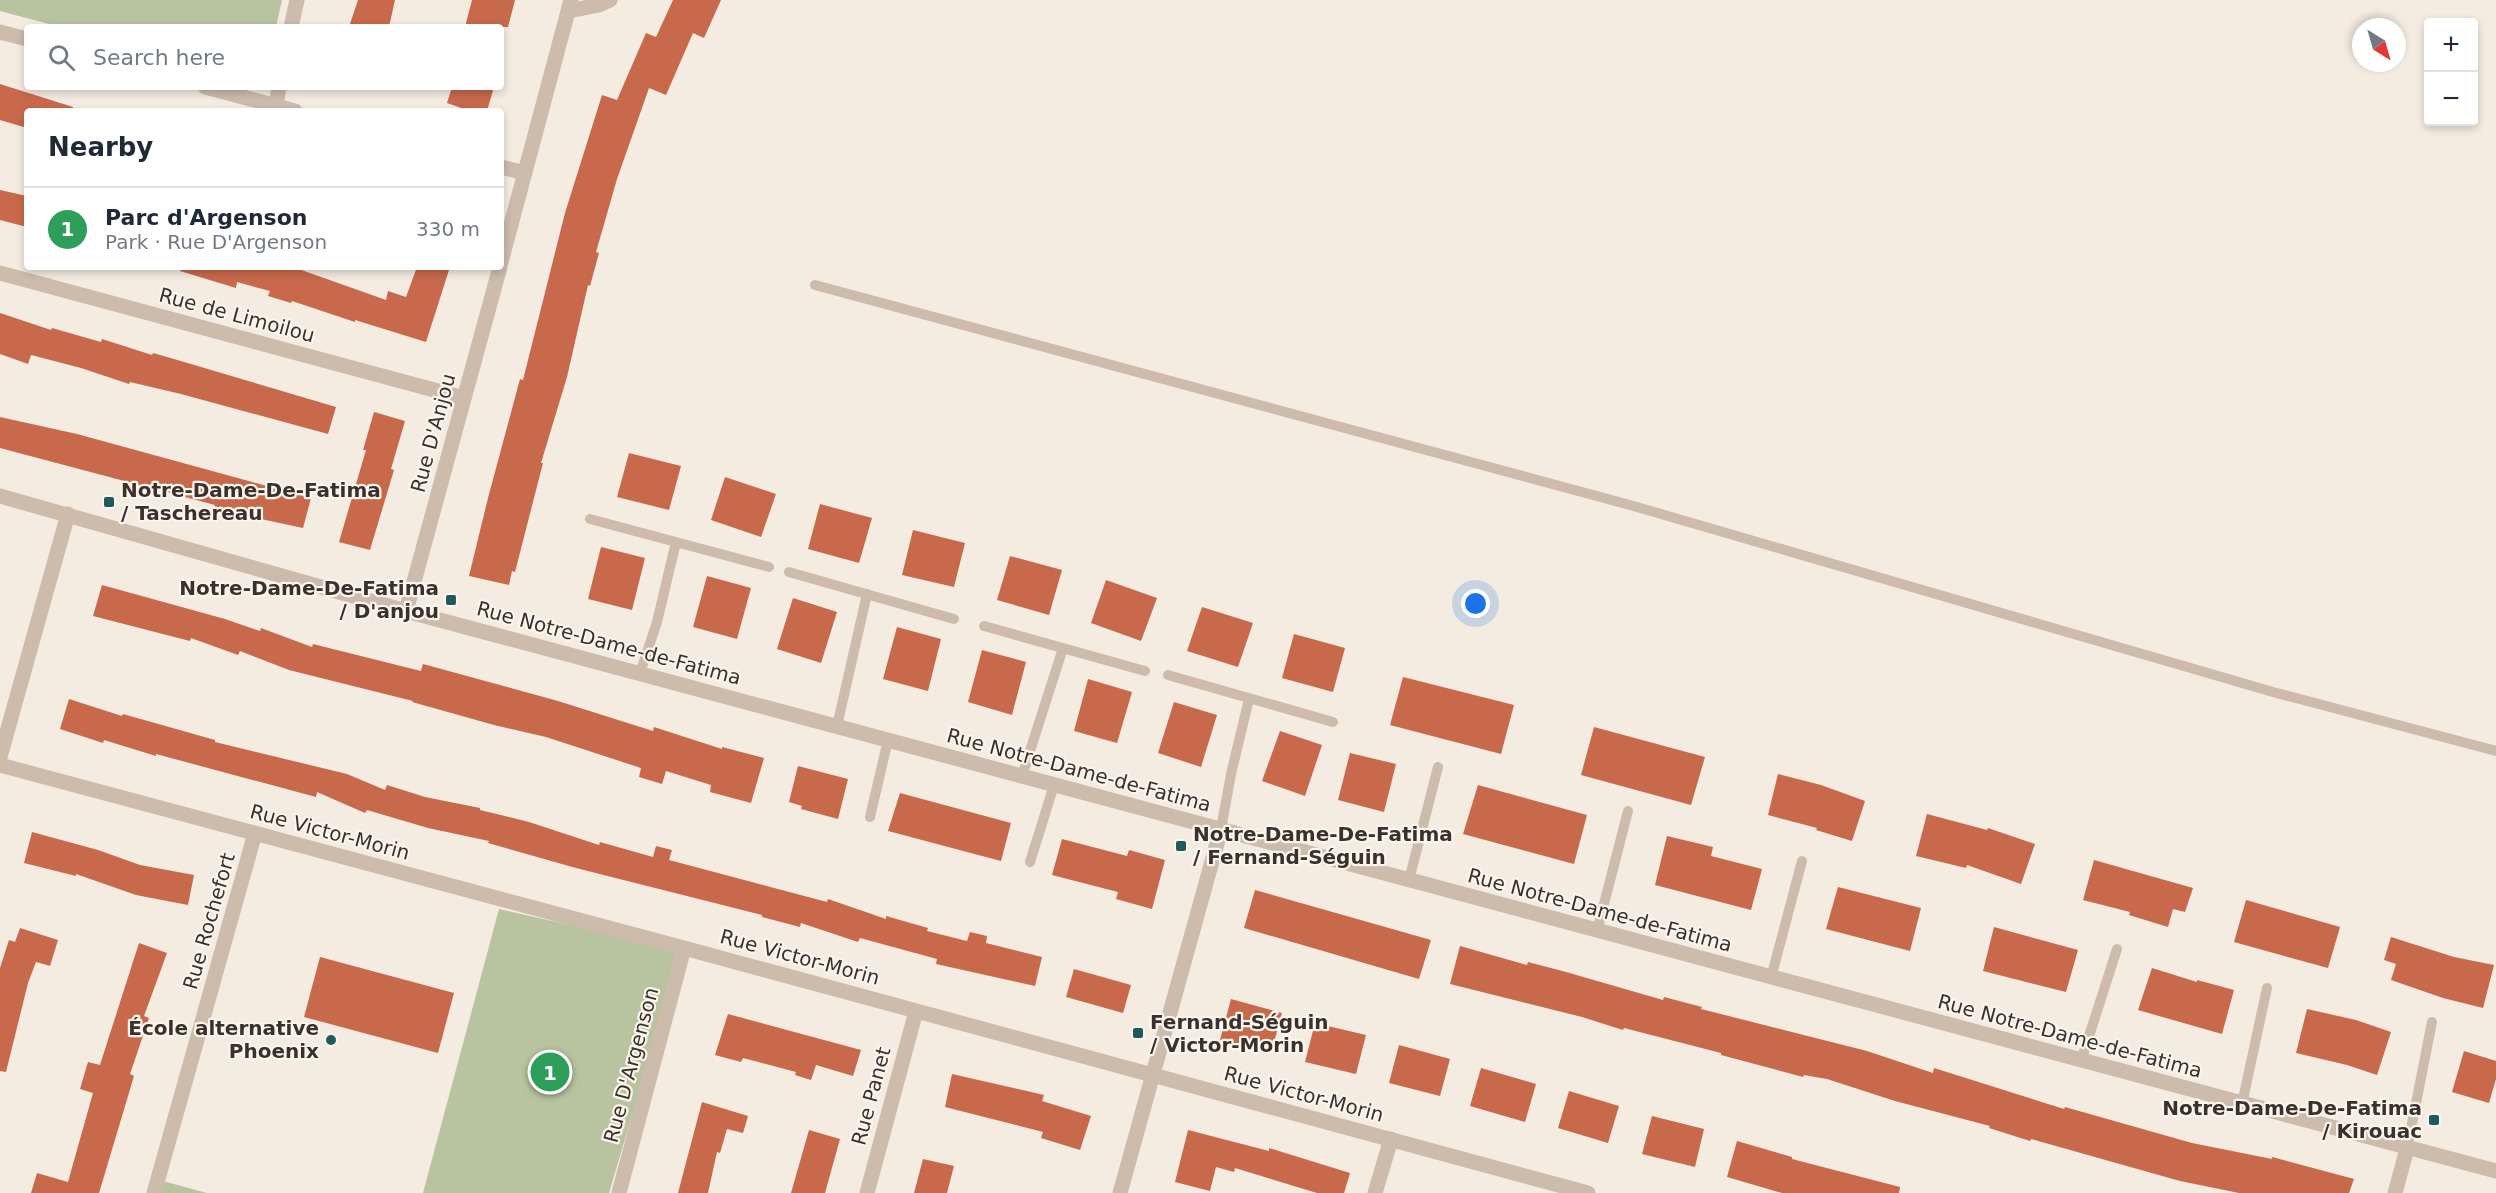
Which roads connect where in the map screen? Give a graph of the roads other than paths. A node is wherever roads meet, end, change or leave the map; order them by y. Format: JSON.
{"nodes":[{"id":1,"x":297,"y":0,"type":"edge"},
{"id":2,"x":610,"y":0,"type":"edge"},
{"id":3,"x":570,"y":5,"type":"edge"},
{"id":4,"x":292,"y":24,"type":"edge"},
{"id":5,"x":0,"y":32,"type":"edge"},
{"id":6,"x":24,"y":38,"type":"edge"},
{"id":7,"x":216,"y":90,"type":"edge"},
{"id":8,"x":279,"y":90,"type":"edge"},
{"id":9,"x":276,"y":106,"type":"junction"},
{"id":10,"x":283,"y":108,"type":"edge"},
{"id":11,"x":504,"y":168,"type":"edge"},
{"id":12,"x":525,"y":173,"type":"junction"},
{"id":13,"x":504,"y":251,"type":"edge"},
{"id":14,"x":499,"y":270,"type":"edge"},
{"id":15,"x":0,"y":273,"type":"edge"},
{"id":16,"x":815,"y":285,"type":"dead end"},
{"id":17,"x":464,"y":398,"type":"junction"},
{"id":18,"x":0,"y":496,"type":"edge"},
{"id":19,"x":68,"y":514,"type":"junction"},
{"id":20,"x":590,"y":519,"type":"dead end"},
{"id":21,"x":676,"y":542,"type":"junction"},
{"id":22,"x":769,"y":567,"type":"dead end"},
{"id":23,"x":789,"y":572,"type":"dead end"},
{"id":24,"x":867,"y":594,"type":"junction"},
{"id":25,"x":406,"y":610,"type":"junction"},
{"id":26,"x":954,"y":619,"type":"dead end"},
{"id":27,"x":984,"y":626,"type":"dead end"},
{"id":28,"x":1064,"y":648,"type":"junction"},
{"id":29,"x":1145,"y":671,"type":"dead end"},
{"id":30,"x":640,"y":674,"type":"junction"},
{"id":31,"x":1168,"y":675,"type":"dead end"},
{"id":32,"x":1249,"y":699,"type":"junction"},
{"id":33,"x":1333,"y":722,"type":"dead end"},
{"id":34,"x":837,"y":726,"type":"junction"},
{"id":35,"x":888,"y":740,"type":"junction"},
{"id":36,"x":2496,"y":752,"type":"edge"},
{"id":37,"x":0,"y":757,"type":"edge"},
{"id":38,"x":0,"y":765,"type":"edge"},
{"id":39,"x":1438,"y":767,"type":"dead end"},
{"id":40,"x":1022,"y":776,"type":"junction"},
{"id":41,"x":1054,"y":785,"type":"junction"},
{"id":42,"x":1628,"y":811,"type":"dead end"},
{"id":43,"x":870,"y":818,"type":"dead end"},
{"id":44,"x":1221,"y":830,"type":"junction"},
{"id":45,"x":255,"y":834,"type":"junction"},
{"id":46,"x":1802,"y":861,"type":"dead end"},
{"id":47,"x":1030,"y":862,"type":"dead end"},
{"id":48,"x":1409,"y":880,"type":"junction"},
{"id":49,"x":1597,"y":931,"type":"junction"},
{"id":50,"x":684,"y":948,"type":"junction"},
{"id":51,"x":2117,"y":949,"type":"dead end"},
{"id":52,"x":1771,"y":978,"type":"junction"},
{"id":53,"x":2267,"y":988,"type":"dead end"},
{"id":54,"x":916,"y":1011,"type":"junction"},
{"id":55,"x":2432,"y":1022,"type":"dead end"},
{"id":56,"x":2081,"y":1061,"type":"junction"},
{"id":57,"x":1152,"y":1075,"type":"junction"},
{"id":58,"x":2242,"y":1104,"type":"junction"},
{"id":59,"x":1391,"y":1139,"type":"junction"},
{"id":60,"x":2407,"y":1149,"type":"junction"},
{"id":61,"x":2496,"y":1171,"type":"edge"},
{"id":62,"x":154,"y":1193,"type":"edge"},
{"id":63,"x":619,"y":1193,"type":"edge"},
{"id":64,"x":867,"y":1193,"type":"edge"},
{"id":65,"x":1120,"y":1193,"type":"edge"},
{"id":66,"x":1375,"y":1193,"type":"edge"},
{"id":67,"x":1588,"y":1193,"type":"edge"},
{"id":68,"x":2395,"y":1193,"type":"edge"}],
"edges":[{"from":1,"to":4,"type":"street"},
{"from":2,"to":3,"type":"street"},
{"from":3,"to":12,"type":"street"},
{"from":5,"to":6,"type":"street"},
{"from":7,"to":9,"type":"street"},
{"from":8,"to":9,"type":"street"},
{"from":9,"to":10,"type":"street"},
{"from":11,"to":12,"type":"street"},
{"from":12,"to":13,"type":"street"},
{"from":14,"to":17,"type":"street","name":"Rue D'Anjou"},
{"from":15,"to":17,"type":"street","name":"Rue de Limoilou"},
{"from":16,"to":36,"type":"lane"},
{"from":17,"to":25,"type":"street","name":"Rue D'Anjou"},
{"from":18,"to":19,"type":"street","name":"Rue Notre-Dame-de-Fatima"},
{"from":19,"to":25,"type":"street","name":"Rue Notre-Dame-de-Fatima"},
{"from":19,"to":37,"type":"street"},
{"from":20,"to":21,"type":"lane"},
{"from":21,"to":22,"type":"lane"},
{"from":21,"to":30,"type":"lane"},
{"from":23,"to":24,"type":"lane"},
{"from":24,"to":26,"type":"lane"},
{"from":24,"to":34,"type":"lane"},
{"from":25,"to":30,"type":"street","name":"Rue Notre-Dame-de-Fatima"},
{"from":27,"to":28,"type":"lane"},
{"from":28,"to":29,"type":"lane"},
{"from":28,"to":40,"type":"lane"},
{"from":30,"to":34,"type":"street","name":"Rue Notre-Dame-de-Fatima"},
{"from":31,"to":32,"type":"lane"},
{"from":32,"to":33,"type":"lane"},
{"from":32,"to":44,"type":"lane"},
{"from":34,"to":35,"type":"street","name":"Rue Notre-Dame-de-Fatima"},
{"from":35,"to":40,"type":"street","name":"Rue Notre-Dame-de-Fatima"},
{"from":35,"to":43,"type":"lane"},
{"from":38,"to":45,"type":"street","name":"Rue Victor-Morin"},
{"from":39,"to":48,"type":"lane"},
{"from":40,"to":41,"type":"street","name":"Rue Notre-Dame-de-Fatima"},
{"from":41,"to":44,"type":"street","name":"Rue Notre-Dame-de-Fatima"},
{"from":41,"to":47,"type":"lane"},
{"from":42,"to":49,"type":"lane"},
{"from":44,"to":48,"type":"street","name":"Rue Notre-Dame-de-Fatima"},
{"from":44,"to":57,"type":"street"},
{"from":45,"to":50,"type":"street","name":"Rue Victor-Morin"},
{"from":45,"to":62,"type":"street","name":"Rue Rochefort"},
{"from":46,"to":52,"type":"lane"},
{"from":48,"to":49,"type":"street","name":"Rue Notre-Dame-de-Fatima"},
{"from":49,"to":52,"type":"street","name":"Rue Notre-Dame-de-Fatima"},
{"from":50,"to":54,"type":"street","name":"Rue Victor-Morin"},
{"from":50,"to":63,"type":"street","name":"Rue D'Argenson"},
{"from":51,"to":56,"type":"lane"},
{"from":52,"to":56,"type":"street","name":"Rue Notre-Dame-de-Fatima"},
{"from":53,"to":58,"type":"lane"},
{"from":54,"to":57,"type":"street","name":"Rue Victor-Morin"},
{"from":54,"to":64,"type":"street","name":"Rue Panet"},
{"from":55,"to":60,"type":"lane"},
{"from":56,"to":58,"type":"street","name":"Rue Notre-Dame-de-Fatima"},
{"from":57,"to":59,"type":"street","name":"Rue Victor-Morin"},
{"from":57,"to":65,"type":"street"},
{"from":58,"to":60,"type":"street","name":"Rue Notre-Dame-de-Fatima"},
{"from":59,"to":66,"type":"street"},
{"from":59,"to":67,"type":"street","name":"Rue Victor-Morin"},
{"from":60,"to":61,"type":"street","name":"Rue Notre-Dame-de-Fatima"},
{"from":60,"to":68,"type":"street"}]}
